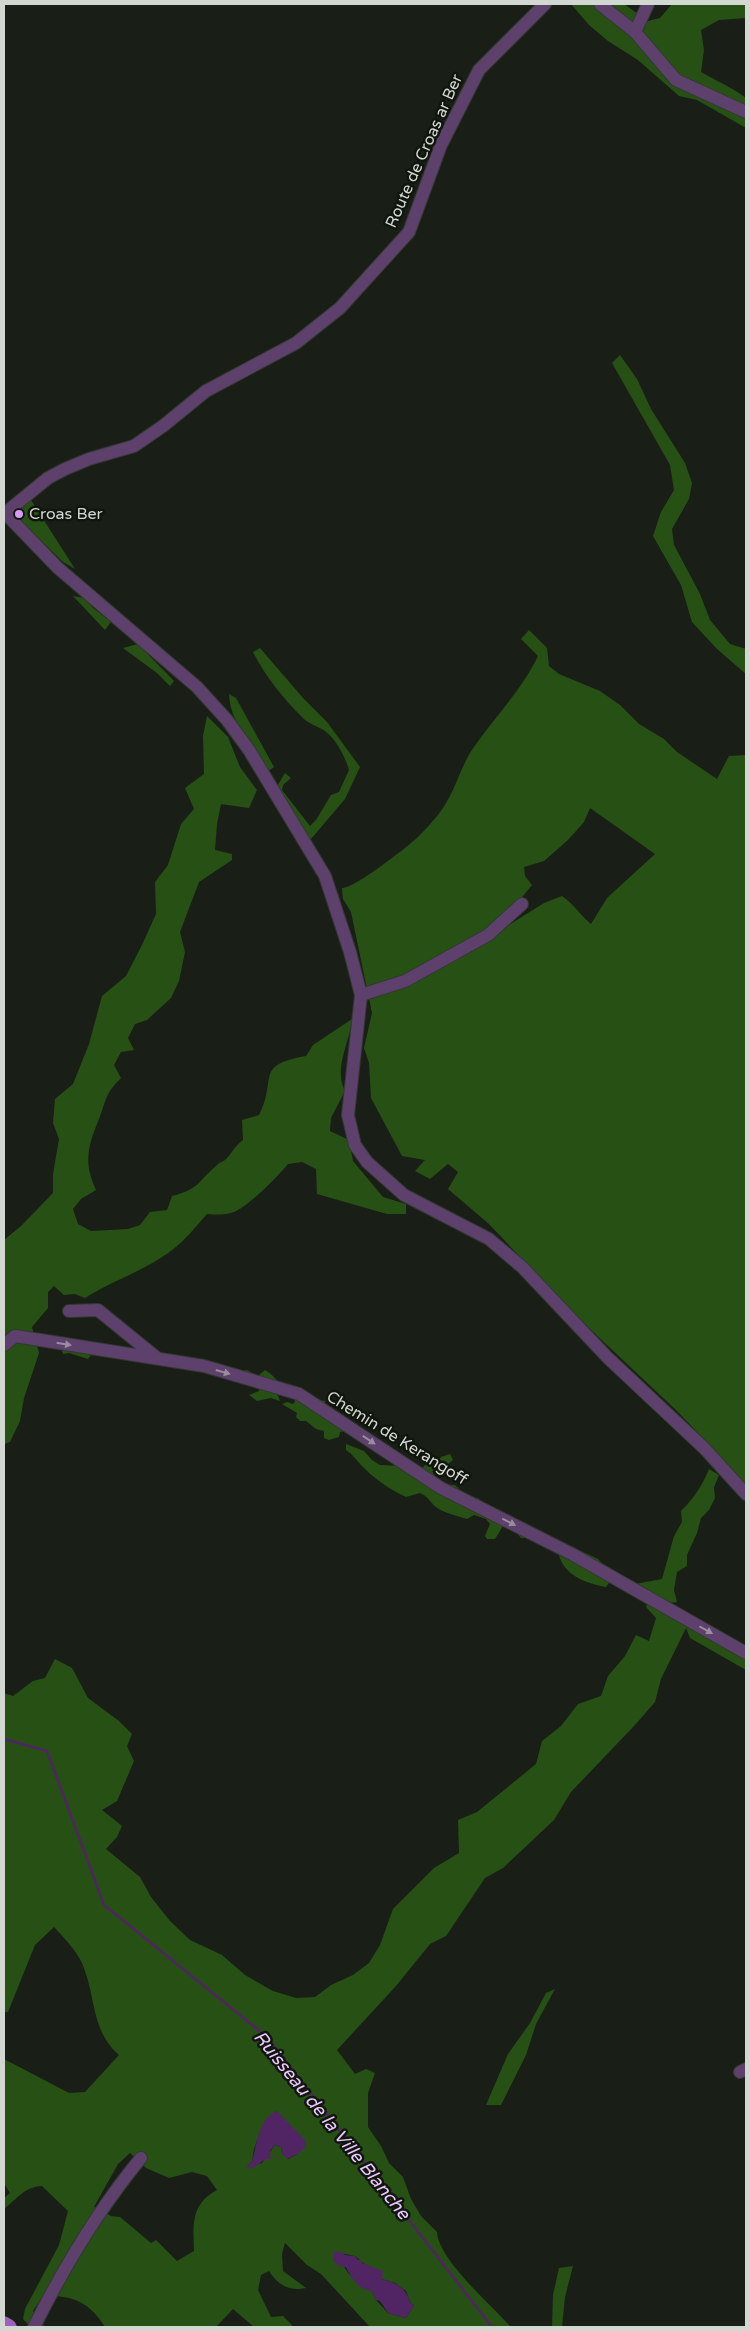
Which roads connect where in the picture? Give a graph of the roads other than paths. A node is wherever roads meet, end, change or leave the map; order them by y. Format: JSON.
{"nodes":[{"id":1,"x":545,"y":4,"type":"edge"},
{"id":2,"x":600,"y":4,"type":"edge"},
{"id":3,"x":648,"y":4,"type":"edge"},
{"id":4,"x":635,"y":32,"type":"junction"},
{"id":5,"x":746,"y":112,"type":"edge"},
{"id":6,"x":4,"y":513,"type":"edge"},
{"id":7,"x":522,"y":904,"type":"dead end"},
{"id":8,"x":361,"y":995,"type":"junction"},
{"id":9,"x":69,"y":1311,"type":"dead end"},
{"id":10,"x":4,"y":1345,"type":"edge"},
{"id":11,"x":157,"y":1358,"type":"junction"},
{"id":12,"x":746,"y":1494,"type":"edge"},
{"id":13,"x":746,"y":1653,"type":"edge"},
{"id":14,"x":141,"y":2158,"type":"dead end"},
{"id":15,"x":4,"y":2324,"type":"edge"},
{"id":16,"x":9,"y":2327,"type":"edge"},
{"id":17,"x":34,"y":2327,"type":"edge"}],
"edges":[{"from":1,"to":6,"type":"street","name":"Route de Croas ar Ber"},
{"from":2,"to":4,"type":"street"},
{"from":3,"to":4,"type":"street"},
{"from":4,"to":5,"type":"street"},
{"from":6,"to":8,"type":"street"},
{"from":7,"to":8,"type":"street"},
{"from":8,"to":12,"type":"street"},
{"from":9,"to":11,"type":"street"},
{"from":10,"to":11,"type":"street","name":"Chemin de Kerangoff","one_way":true},
{"from":11,"to":13,"type":"street","name":"Chemin de Kerangoff","one_way":true},
{"from":14,"to":17,"type":"street"},
{"from":15,"to":16,"type":"main road"}]}
